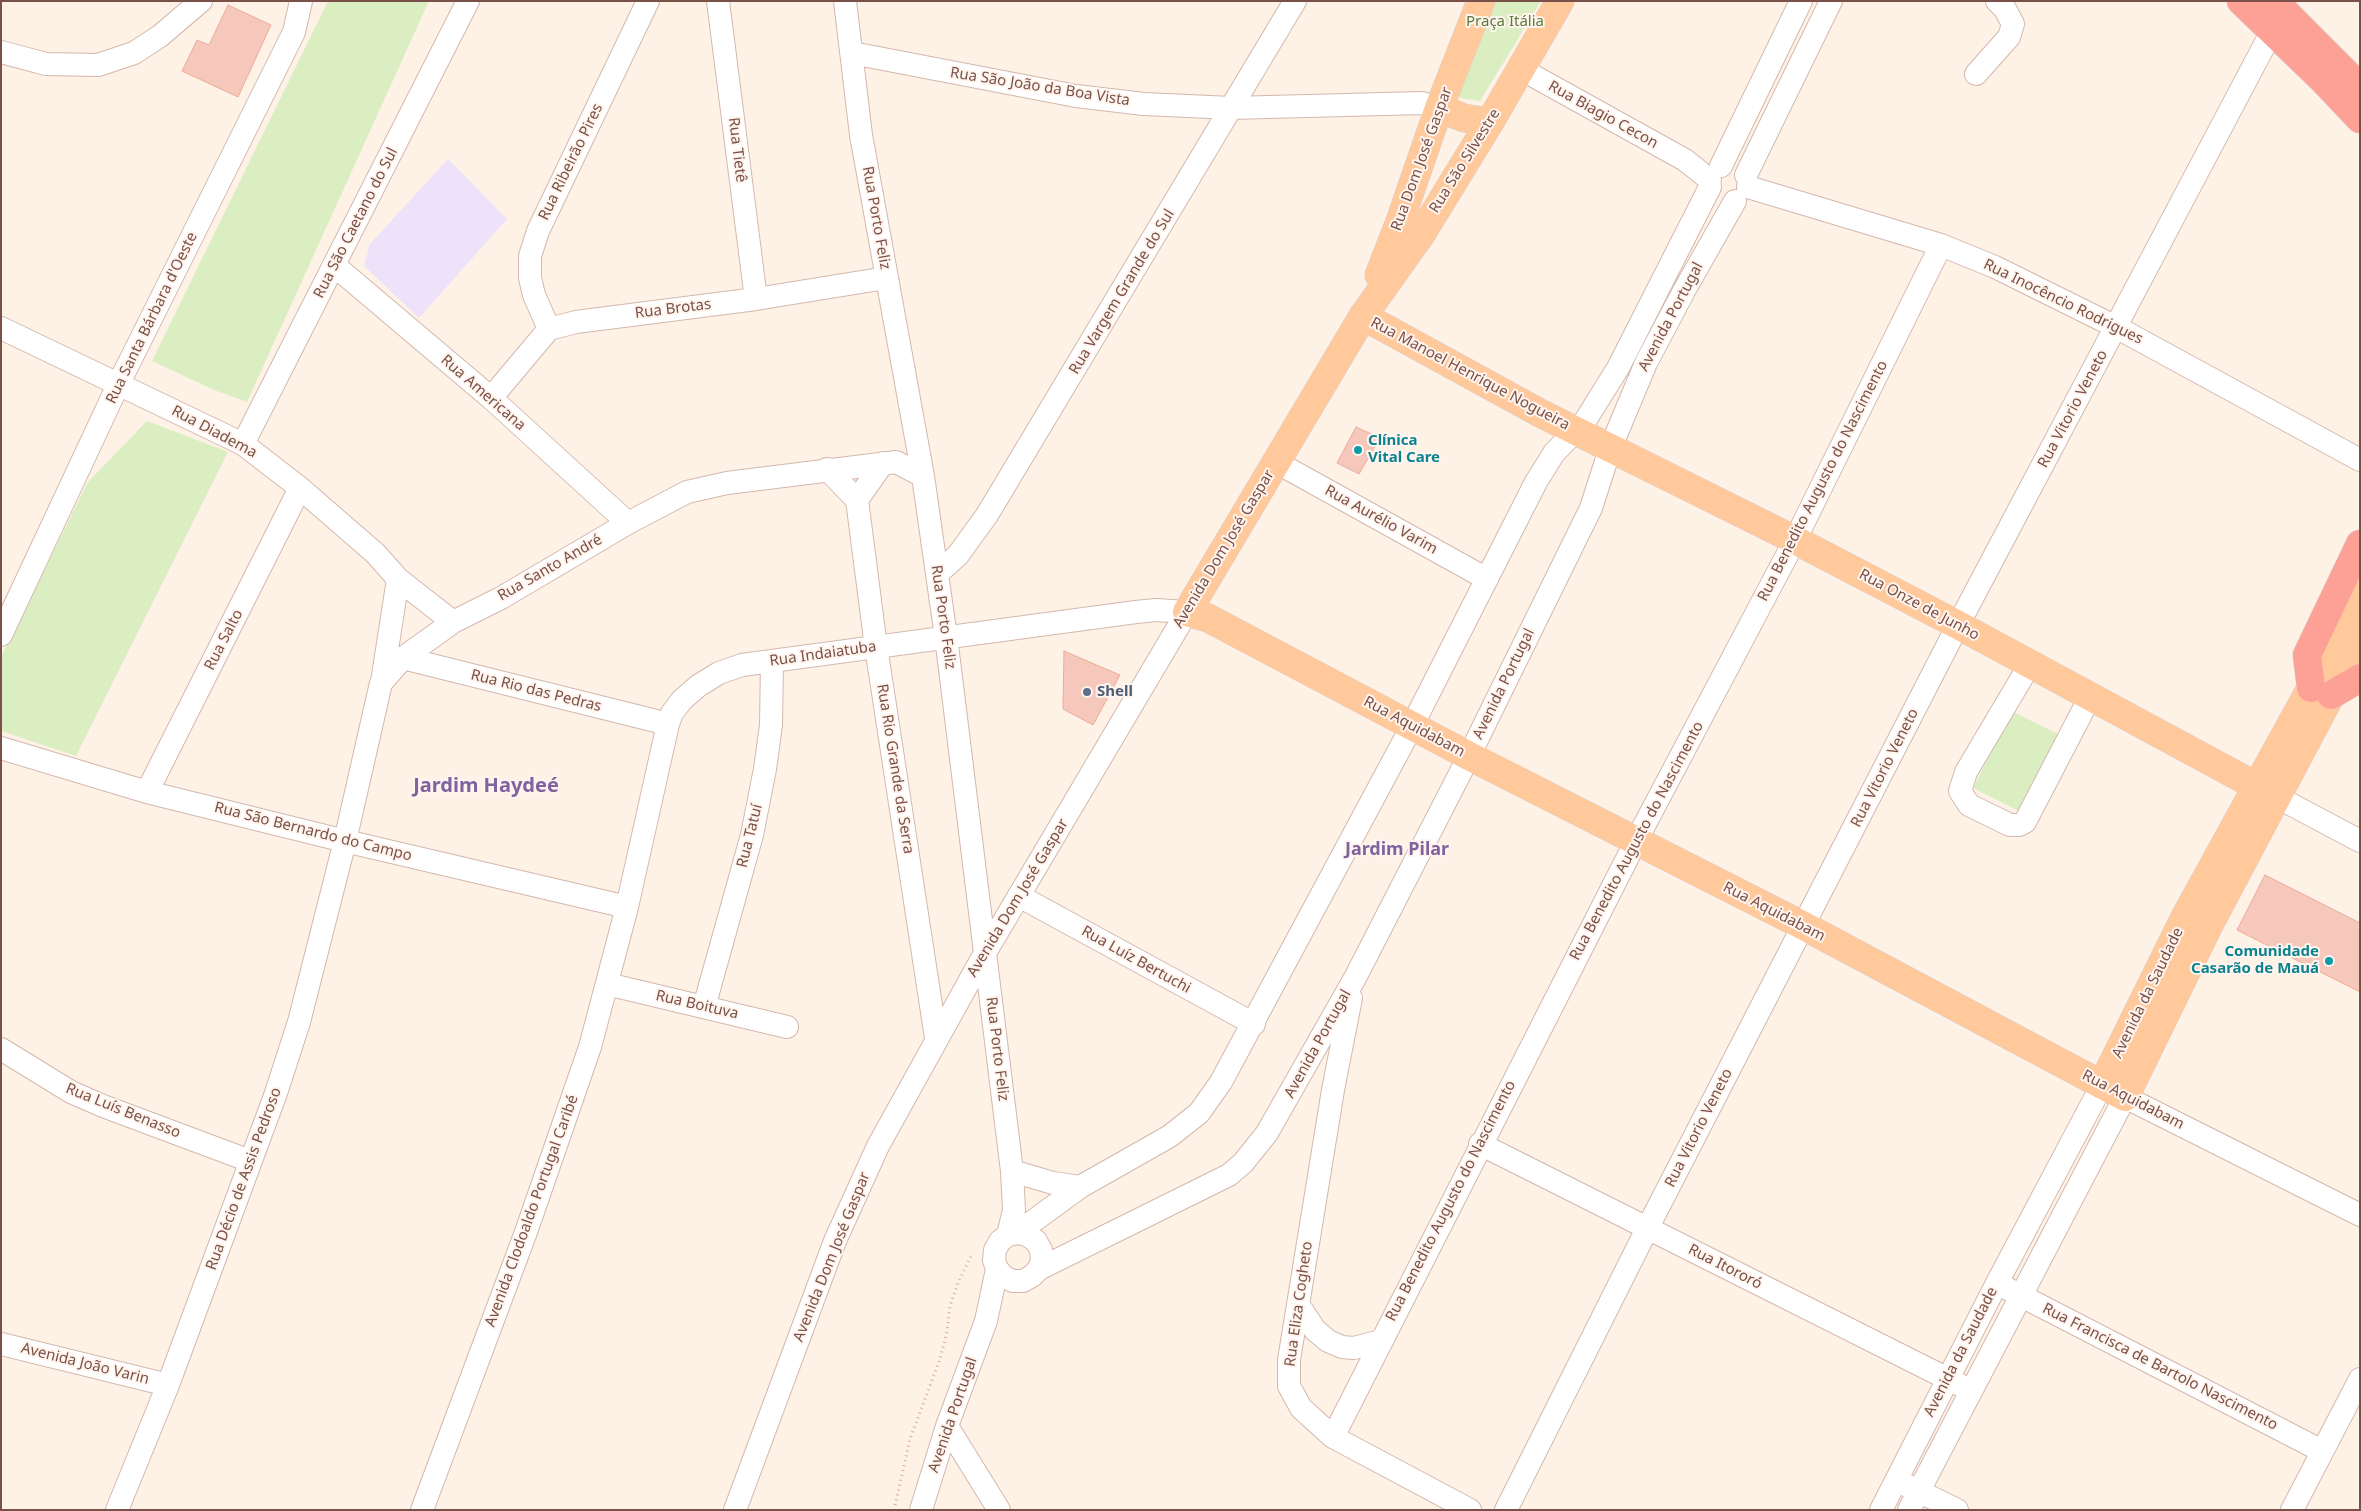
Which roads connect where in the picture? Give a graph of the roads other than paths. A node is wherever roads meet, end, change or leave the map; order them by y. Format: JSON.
{"nodes":[{"id":1,"x":201,"y":1,"type":"edge"},
{"id":2,"x":301,"y":1,"type":"edge"},
{"id":3,"x":468,"y":1,"type":"edge"},
{"id":4,"x":648,"y":1,"type":"edge"},
{"id":5,"x":718,"y":1,"type":"edge"},
{"id":6,"x":845,"y":1,"type":"edge"},
{"id":7,"x":1295,"y":1,"type":"edge"},
{"id":8,"x":1481,"y":1,"type":"edge"},
{"id":9,"x":1560,"y":1,"type":"edge"},
{"id":10,"x":1801,"y":1,"type":"edge"},
{"id":11,"x":1831,"y":1,"type":"edge"},
{"id":12,"x":1997,"y":1,"type":"edge"},
{"id":13,"x":2241,"y":1,"type":"edge"},
{"id":14,"x":2274,"y":1,"type":"edge"},
{"id":15,"x":2272,"y":31,"type":"junction"},
{"id":16,"x":1,"y":52,"type":"edge"},
{"id":17,"x":852,"y":53,"type":"junction"},
{"id":18,"x":1521,"y":69,"type":"junction"},
{"id":19,"x":1976,"y":74,"type":"dead end"},
{"id":20,"x":2360,"y":87,"type":"edge"},
{"id":21,"x":1230,"y":108,"type":"junction"},
{"id":22,"x":1439,"y":108,"type":"junction"},
{"id":23,"x":2360,"y":119,"type":"edge"},
{"id":24,"x":1490,"y":122,"type":"junction"},
{"id":25,"x":1714,"y":176,"type":"junction"},
{"id":26,"x":1743,"y":188,"type":"junction"},
{"id":27,"x":1941,"y":246,"type":"junction"},
{"id":28,"x":335,"y":266,"type":"junction"},
{"id":29,"x":886,"y":278,"type":"junction"},
{"id":30,"x":756,"y":299,"type":"junction"},
{"id":31,"x":1363,"y":316,"type":"junction"},
{"id":32,"x":2116,"y":327,"type":"junction"},
{"id":33,"x":1,"y":328,"type":"edge"},
{"id":34,"x":549,"y":329,"type":"junction"},
{"id":35,"x":119,"y":383,"type":"junction"},
{"id":36,"x":491,"y":398,"type":"junction"},
{"id":37,"x":914,"y":425,"type":"junction"},
{"id":38,"x":1576,"y":431,"type":"junction"},
{"id":39,"x":243,"y":444,"type":"junction"},
{"id":40,"x":1610,"y":449,"type":"junction"},
{"id":41,"x":2360,"y":460,"type":"edge"},
{"id":42,"x":889,"y":462,"type":"junction"},
{"id":43,"x":1276,"y":462,"type":"junction"},
{"id":44,"x":827,"y":469,"type":"junction"},
{"id":45,"x":923,"y":476,"type":"junction"},
{"id":46,"x":300,"y":488,"type":"junction"},
{"id":47,"x":857,"y":500,"type":"junction"},
{"id":48,"x":628,"y":523,"type":"junction"},
{"id":49,"x":1795,"y":540,"type":"junction"},
{"id":50,"x":2360,"y":544,"type":"edge"},
{"id":51,"x":937,"y":574,"type":"junction"},
{"id":52,"x":398,"y":579,"type":"junction"},
{"id":53,"x":1487,"y":579,"type":"junction"},
{"id":54,"x":2360,"y":594,"type":"edge"},
{"id":55,"x":1187,"y":612,"type":"junction"},
{"id":56,"x":453,"y":622,"type":"junction"},
{"id":57,"x":1958,"y":625,"type":"junction"},
{"id":58,"x":1,"y":635,"type":"edge"},
{"id":59,"x":946,"y":638,"type":"junction"},
{"id":60,"x":2351,"y":642,"type":"edge"},
{"id":61,"x":876,"y":647,"type":"junction"},
{"id":62,"x":403,"y":658,"type":"junction"},
{"id":63,"x":772,"y":661,"type":"junction"},
{"id":64,"x":2030,"y":664,"type":"junction"},
{"id":65,"x":2360,"y":678,"type":"edge"},
{"id":66,"x":381,"y":682,"type":"junction"},
{"id":67,"x":2321,"y":691,"type":"junction"},
{"id":68,"x":2090,"y":697,"type":"junction"},
{"id":69,"x":668,"y":724,"type":"junction"},
{"id":70,"x":1412,"y":726,"type":"junction"},
{"id":71,"x":1,"y":748,"type":"edge"},
{"id":72,"x":1469,"y":756,"type":"junction"},
{"id":73,"x":147,"y":792,"type":"junction"},
{"id":74,"x":2267,"y":792,"type":"junction"},
{"id":75,"x":345,"y":841,"type":"junction"},
{"id":76,"x":1636,"y":841,"type":"junction"},
{"id":77,"x":2360,"y":841,"type":"edge"},
{"id":78,"x":1019,"y":896,"type":"junction"},
{"id":79,"x":628,"y":907,"type":"junction"},
{"id":80,"x":1804,"y":926,"type":"junction"},
{"id":81,"x":985,"y":953,"type":"junction"},
{"id":82,"x":1355,"y":978,"type":"junction"},
{"id":83,"x":608,"y":984,"type":"junction"},
{"id":84,"x":704,"y":1007,"type":"junction"},
{"id":85,"x":1254,"y":1024,"type":"junction"},
{"id":86,"x":787,"y":1027,"type":"dead end"},
{"id":87,"x":936,"y":1038,"type":"junction"},
{"id":88,"x":1,"y":1049,"type":"edge"},
{"id":89,"x":1307,"y":1063,"type":"junction"},
{"id":90,"x":1333,"y":1090,"type":"junction"},
{"id":91,"x":2114,"y":1091,"type":"junction"},
{"id":92,"x":1480,"y":1144,"type":"junction"},
{"id":93,"x":250,"y":1161,"type":"junction"},
{"id":94,"x":1012,"y":1171,"type":"junction"},
{"id":95,"x":1080,"y":1187,"type":"junction"},
{"id":96,"x":2360,"y":1215,"type":"edge"},
{"id":97,"x":1648,"y":1228,"type":"junction"},
{"id":98,"x":1012,"y":1234,"type":"junction"},
{"id":99,"x":997,"y":1269,"type":"junction"},
{"id":100,"x":1031,"y":1275,"type":"junction"},
{"id":101,"x":1997,"y":1283,"type":"junction"},
{"id":102,"x":2020,"y":1295,"type":"junction"},
{"id":103,"x":1298,"y":1304,"type":"junction"},
{"id":104,"x":986,"y":1321,"type":"junction"},
{"id":105,"x":1381,"y":1341,"type":"junction"},
{"id":106,"x":1,"y":1344,"type":"edge"},
{"id":107,"x":1948,"y":1379,"type":"junction"},
{"id":108,"x":2360,"y":1379,"type":"edge"},
{"id":109,"x":168,"y":1385,"type":"junction"},
{"id":110,"x":1970,"y":1390,"type":"junction"},
{"id":111,"x":947,"y":1426,"type":"junction"},
{"id":112,"x":1333,"y":1437,"type":"junction"},
{"id":113,"x":2322,"y":1451,"type":"junction"},
{"id":114,"x":1896,"y":1480,"type":"junction"},
{"id":115,"x":1914,"y":1500,"type":"edge"},
{"id":116,"x":117,"y":1510,"type":"edge"},
{"id":117,"x":422,"y":1510,"type":"edge"},
{"id":118,"x":735,"y":1510,"type":"edge"},
{"id":119,"x":921,"y":1510,"type":"edge"},
{"id":120,"x":999,"y":1510,"type":"edge"},
{"id":121,"x":1470,"y":1510,"type":"edge"},
{"id":122,"x":1506,"y":1510,"type":"edge"},
{"id":123,"x":1881,"y":1510,"type":"edge"},
{"id":124,"x":1957,"y":1510,"type":"edge"},
{"id":125,"x":2292,"y":1510,"type":"edge"}],
"edges":[{"from":1,"to":16,"type":"street"},
{"from":2,"to":35,"type":"street","name":"Rua Santa Bárbara d'Oeste"},
{"from":3,"to":28,"type":"street","name":"Rua São Caetano do Sul"},
{"from":4,"to":34,"type":"street","name":"Rua Ribeirão Pires"},
{"from":5,"to":30,"type":"street","name":"Rua Tietê"},
{"from":6,"to":17,"type":"street","name":"Rua Porto Feliz"},
{"from":7,"to":21,"type":"street","name":"Rua Vargem Grande do Sul"},
{"from":8,"to":22,"type":"main road","name":"Rua Dom José Gaspar"},
{"from":9,"to":18,"type":"main road","name":"Rua São Silvestre"},
{"from":10,"to":25,"type":"street","name":"Avenida Portugal"},
{"from":11,"to":26,"type":"street","name":"Avenida Portugal"},
{"from":12,"to":19,"type":"street"},
{"from":13,"to":15,"type":"highway"},
{"from":14,"to":20,"type":"highway"},
{"from":15,"to":23,"type":"highway"},
{"from":15,"to":32,"type":"street","name":"Rua Vitorio Veneto"},
{"from":17,"to":21,"type":"street","name":"Rua São João da Boa Vista"},
{"from":17,"to":29,"type":"street","name":"Rua Porto Feliz"},
{"from":18,"to":24,"type":"main road","name":"Rua São Silvestre"},
{"from":18,"to":25,"type":"street","name":"Rua Biagio Cecon"},
{"from":21,"to":22,"type":"street","name":"Rua São João da Boa Vista"},
{"from":21,"to":51,"type":"street","name":"Rua Vargem Grande do Sul"},
{"from":22,"to":24,"type":"main road"},
{"from":22,"to":31,"type":"main road","name":"Rua Dom José Gaspar"},
{"from":24,"to":31,"type":"main road","name":"Rua São Silvestre"},
{"from":25,"to":26,"type":"street"},
{"from":25,"to":26,"type":"street"},
{"from":25,"to":38,"type":"street","name":"Avenida Portugal"},
{"from":26,"to":27,"type":"street","name":"Rua Inocêncio Rodrigues"},
{"from":26,"to":40,"type":"street","name":"Avenida Portugal"},
{"from":27,"to":32,"type":"street","name":"Rua Inocêncio Rodrigues"},
{"from":27,"to":49,"type":"street","name":"Rua Benedito Augusto do Nascimento"},
{"from":28,"to":36,"type":"street","name":"Rua Americana"},
{"from":28,"to":39,"type":"street","name":"Rua São Caetano do Sul"},
{"from":29,"to":30,"type":"street","name":"Rua Brotas"},
{"from":29,"to":37,"type":"street","name":"Rua Porto Feliz"},
{"from":30,"to":34,"type":"street","name":"Rua Brotas"},
{"from":31,"to":38,"type":"main road","name":"Rua Manoel Henrique Nogueira"},
{"from":31,"to":43,"type":"main road","name":"Avenida Dom José Gaspar"},
{"from":32,"to":41,"type":"street","name":"Rua Inocêncio Rodrigues"},
{"from":32,"to":57,"type":"street","name":"Rua Vitorio Veneto"},
{"from":33,"to":35,"type":"street","name":"Rua Diadema"},
{"from":34,"to":36,"type":"street"},
{"from":35,"to":39,"type":"street","name":"Rua Diadema"},
{"from":35,"to":58,"type":"street","name":"Rua Santa Bárbara d'Oeste"},
{"from":36,"to":48,"type":"street","name":"Rua Americana"},
{"from":37,"to":42,"type":"street"},
{"from":37,"to":45,"type":"street","name":"Rua Porto Feliz"},
{"from":38,"to":40,"type":"main road","name":"Rua Onze de Junho"},
{"from":38,"to":53,"type":"street","name":"Avenida Portugal"},
{"from":39,"to":46,"type":"street","name":"Rua Diadema"},
{"from":40,"to":49,"type":"main road","name":"Rua Onze de Junho"},
{"from":40,"to":72,"type":"street","name":"Avenida Portugal"},
{"from":42,"to":44,"type":"street","name":"Rua Santo André"},
{"from":42,"to":45,"type":"street"},
{"from":42,"to":47,"type":"street"},
{"from":43,"to":53,"type":"street","name":"Rua Aurélio Varim"},
{"from":43,"to":55,"type":"main road","name":"Avenida Dom José Gaspar"},
{"from":44,"to":47,"type":"street"},
{"from":44,"to":48,"type":"street","name":"Rua Santo André"},
{"from":45,"to":51,"type":"street","name":"Rua Porto Feliz"},
{"from":46,"to":52,"type":"street","name":"Rua Diadema"},
{"from":46,"to":73,"type":"street","name":"Rua Salto"},
{"from":47,"to":61,"type":"street","name":"Rua Rio Grande da Serra"},
{"from":48,"to":56,"type":"street","name":"Rua Santo André"},
{"from":49,"to":57,"type":"main road","name":"Rua Onze de Junho"},
{"from":49,"to":76,"type":"street","name":"Rua Benedito Augusto do Nascimento"},
{"from":50,"to":67,"type":"highway"},
{"from":51,"to":59,"type":"street","name":"Rua Porto Feliz"},
{"from":52,"to":56,"type":"street","name":"Rua Diadema"},
{"from":52,"to":66,"type":"street"},
{"from":53,"to":70,"type":"street","name":"Avenida Portugal"},
{"from":54,"to":60,"type":"main road","name":"Avenida da Saudade"},
{"from":55,"to":59,"type":"street","name":"Rua Indaiatuba"},
{"from":55,"to":70,"type":"main road","name":"Rua Aquidabam"},
{"from":55,"to":78,"type":"street","name":"Avenida Dom José Gaspar"},
{"from":56,"to":62,"type":"street","name":"Rua Santo André"},
{"from":57,"to":64,"type":"main road","name":"Rua Onze de Junho"},
{"from":57,"to":80,"type":"street","name":"Rua Vitorio Veneto"},
{"from":59,"to":61,"type":"street","name":"Rua Indaiatuba"},
{"from":59,"to":81,"type":"street","name":"Rua Porto Feliz"},
{"from":60,"to":67,"type":"main road","name":"Avenida da Saudade"},
{"from":61,"to":63,"type":"street","name":"Rua Indaiatuba"},
{"from":61,"to":87,"type":"street","name":"Rua Rio Grande da Serra"},
{"from":62,"to":66,"type":"street","name":"Rua Santo André"},
{"from":62,"to":69,"type":"street","name":"Rua Rio das Pedras"},
{"from":63,"to":69,"type":"street","name":"Rua Indaiatuba"},
{"from":63,"to":84,"type":"street","name":"Rua Tatuí"},
{"from":64,"to":68,"type":"main road","name":"Rua Onze de Junho"},
{"from":64,"to":68,"type":"street"},
{"from":65,"to":67,"type":"highway"},
{"from":66,"to":75,"type":"street","name":"Rua Santo André"},
{"from":67,"to":74,"type":"main road","name":"Avenida da Saudade"},
{"from":68,"to":74,"type":"main road","name":"Rua Onze de Junho"},
{"from":69,"to":79,"type":"street","name":"Rua Indaiatuba"},
{"from":70,"to":72,"type":"main road","name":"Rua Aquidabam"},
{"from":70,"to":85,"type":"street","name":"Avenida Portugal"},
{"from":71,"to":73,"type":"street","name":"Rua São Bernardo do Campo"},
{"from":72,"to":76,"type":"main road","name":"Rua Aquidabam"},
{"from":72,"to":82,"type":"street","name":"Avenida Portugal"},
{"from":73,"to":75,"type":"street","name":"Rua São Bernardo do Campo"},
{"from":74,"to":77,"type":"street","name":"Rua Onze de Junho"},
{"from":74,"to":91,"type":"main road","name":"Avenida da Saudade"},
{"from":75,"to":79,"type":"street","name":"Rua São Bernardo do Campo"},
{"from":75,"to":93,"type":"street","name":"Rua Décio de Assis Pedroso"},
{"from":76,"to":80,"type":"main road","name":"Rua Aquidabam"},
{"from":76,"to":92,"type":"street","name":"Rua Benedito Augusto do Nascimento"},
{"from":78,"to":81,"type":"street","name":"Avenida Dom José Gaspar"},
{"from":78,"to":85,"type":"street","name":"Rua Luíz Bertuchi"},
{"from":79,"to":83,"type":"street","name":"Avenida Clodoaldo Portugal Caribé"},
{"from":80,"to":91,"type":"main road","name":"Rua Aquidabam"},
{"from":80,"to":97,"type":"street","name":"Rua Vitorio Veneto"},
{"from":81,"to":87,"type":"street","name":"Avenida Dom José Gaspar"},
{"from":81,"to":94,"type":"street","name":"Rua Porto Feliz"},
{"from":82,"to":89,"type":"street","name":"Avenida Portugal"},
{"from":82,"to":90,"type":"street","name":"Rua Eliza Cogheto"},
{"from":83,"to":84,"type":"street","name":"Rua Boituva"},
{"from":83,"to":117,"type":"street","name":"Avenida Clodoaldo Portugal Caribé"},
{"from":84,"to":86,"type":"street","name":"Rua Boituva"},
{"from":85,"to":95,"type":"street","name":"Avenida Portugal"},
{"from":87,"to":118,"type":"street","name":"Avenida Dom José Gaspar"},
{"from":88,"to":93,"type":"street","name":"Rua Luís Benasso"},
{"from":89,"to":90,"type":"street"},
{"from":89,"to":100,"type":"street","name":"Avenida Portugal"},
{"from":90,"to":103,"type":"street","name":"Rua Eliza Cogheto"},
{"from":91,"to":96,"type":"street","name":"Rua Aquidabam"},
{"from":91,"to":101,"type":"street","name":"Avenida da Saudade"},
{"from":91,"to":102,"type":"street","name":"Avenida da Saudade"},
{"from":92,"to":97,"type":"street","name":"Rua Itororó"},
{"from":92,"to":105,"type":"street","name":"Rua Benedito Augusto do Nascimento"},
{"from":93,"to":109,"type":"street","name":"Rua Décio de Assis Pedroso"},
{"from":94,"to":95,"type":"street"},
{"from":94,"to":98,"type":"street","name":"Rua Porto Feliz"},
{"from":95,"to":98,"type":"street","name":"Avenida Portugal"},
{"from":97,"to":107,"type":"street","name":"Rua Itororó"},
{"from":97,"to":122,"type":"street","name":"Rua Vitorio Veneto"},
{"from":98,"to":99,"type":"street"},
{"from":98,"to":100,"type":"street"},
{"from":99,"to":100,"type":"street"},
{"from":99,"to":104,"type":"street","name":"Avenida Portugal"},
{"from":100,"to":104,"type":"street","name":"Avenida Portugal"},
{"from":101,"to":102,"type":"street","name":"Rua Francisca de Bartolo Nascimento"},
{"from":101,"to":107,"type":"street","name":"Avenida da Saudade"},
{"from":102,"to":110,"type":"street","name":"Avenida da Saudade"},
{"from":102,"to":113,"type":"street","name":"Rua Francisca de Bartolo Nascimento"},
{"from":103,"to":105,"type":"street"},
{"from":103,"to":112,"type":"street","name":"Rua Eliza Cogheto"},
{"from":104,"to":111,"type":"street","name":"Avenida Portugal"},
{"from":105,"to":112,"type":"street","name":"Rua Benedito Augusto do Nascimento"},
{"from":106,"to":109,"type":"street","name":"Avenida João Varin"},
{"from":107,"to":110,"type":"street","name":"Rua Itororó"},
{"from":107,"to":114,"type":"street","name":"Avenida da Saudade"},
{"from":108,"to":113,"type":"street"},
{"from":109,"to":116,"type":"street","name":"Rua Décio de Assis Pedroso"},
{"from":110,"to":115,"type":"street","name":"Avenida da Saudade"},
{"from":111,"to":119,"type":"street","name":"Avenida Portugal"},
{"from":111,"to":120,"type":"street"},
{"from":112,"to":121,"type":"street","name":"Rua Eliza Cogheto"},
{"from":113,"to":125,"type":"street"},
{"from":114,"to":115,"type":"street"},
{"from":114,"to":123,"type":"street","name":"Avenida da Saudade"},
{"from":115,"to":124,"type":"street"}]}
